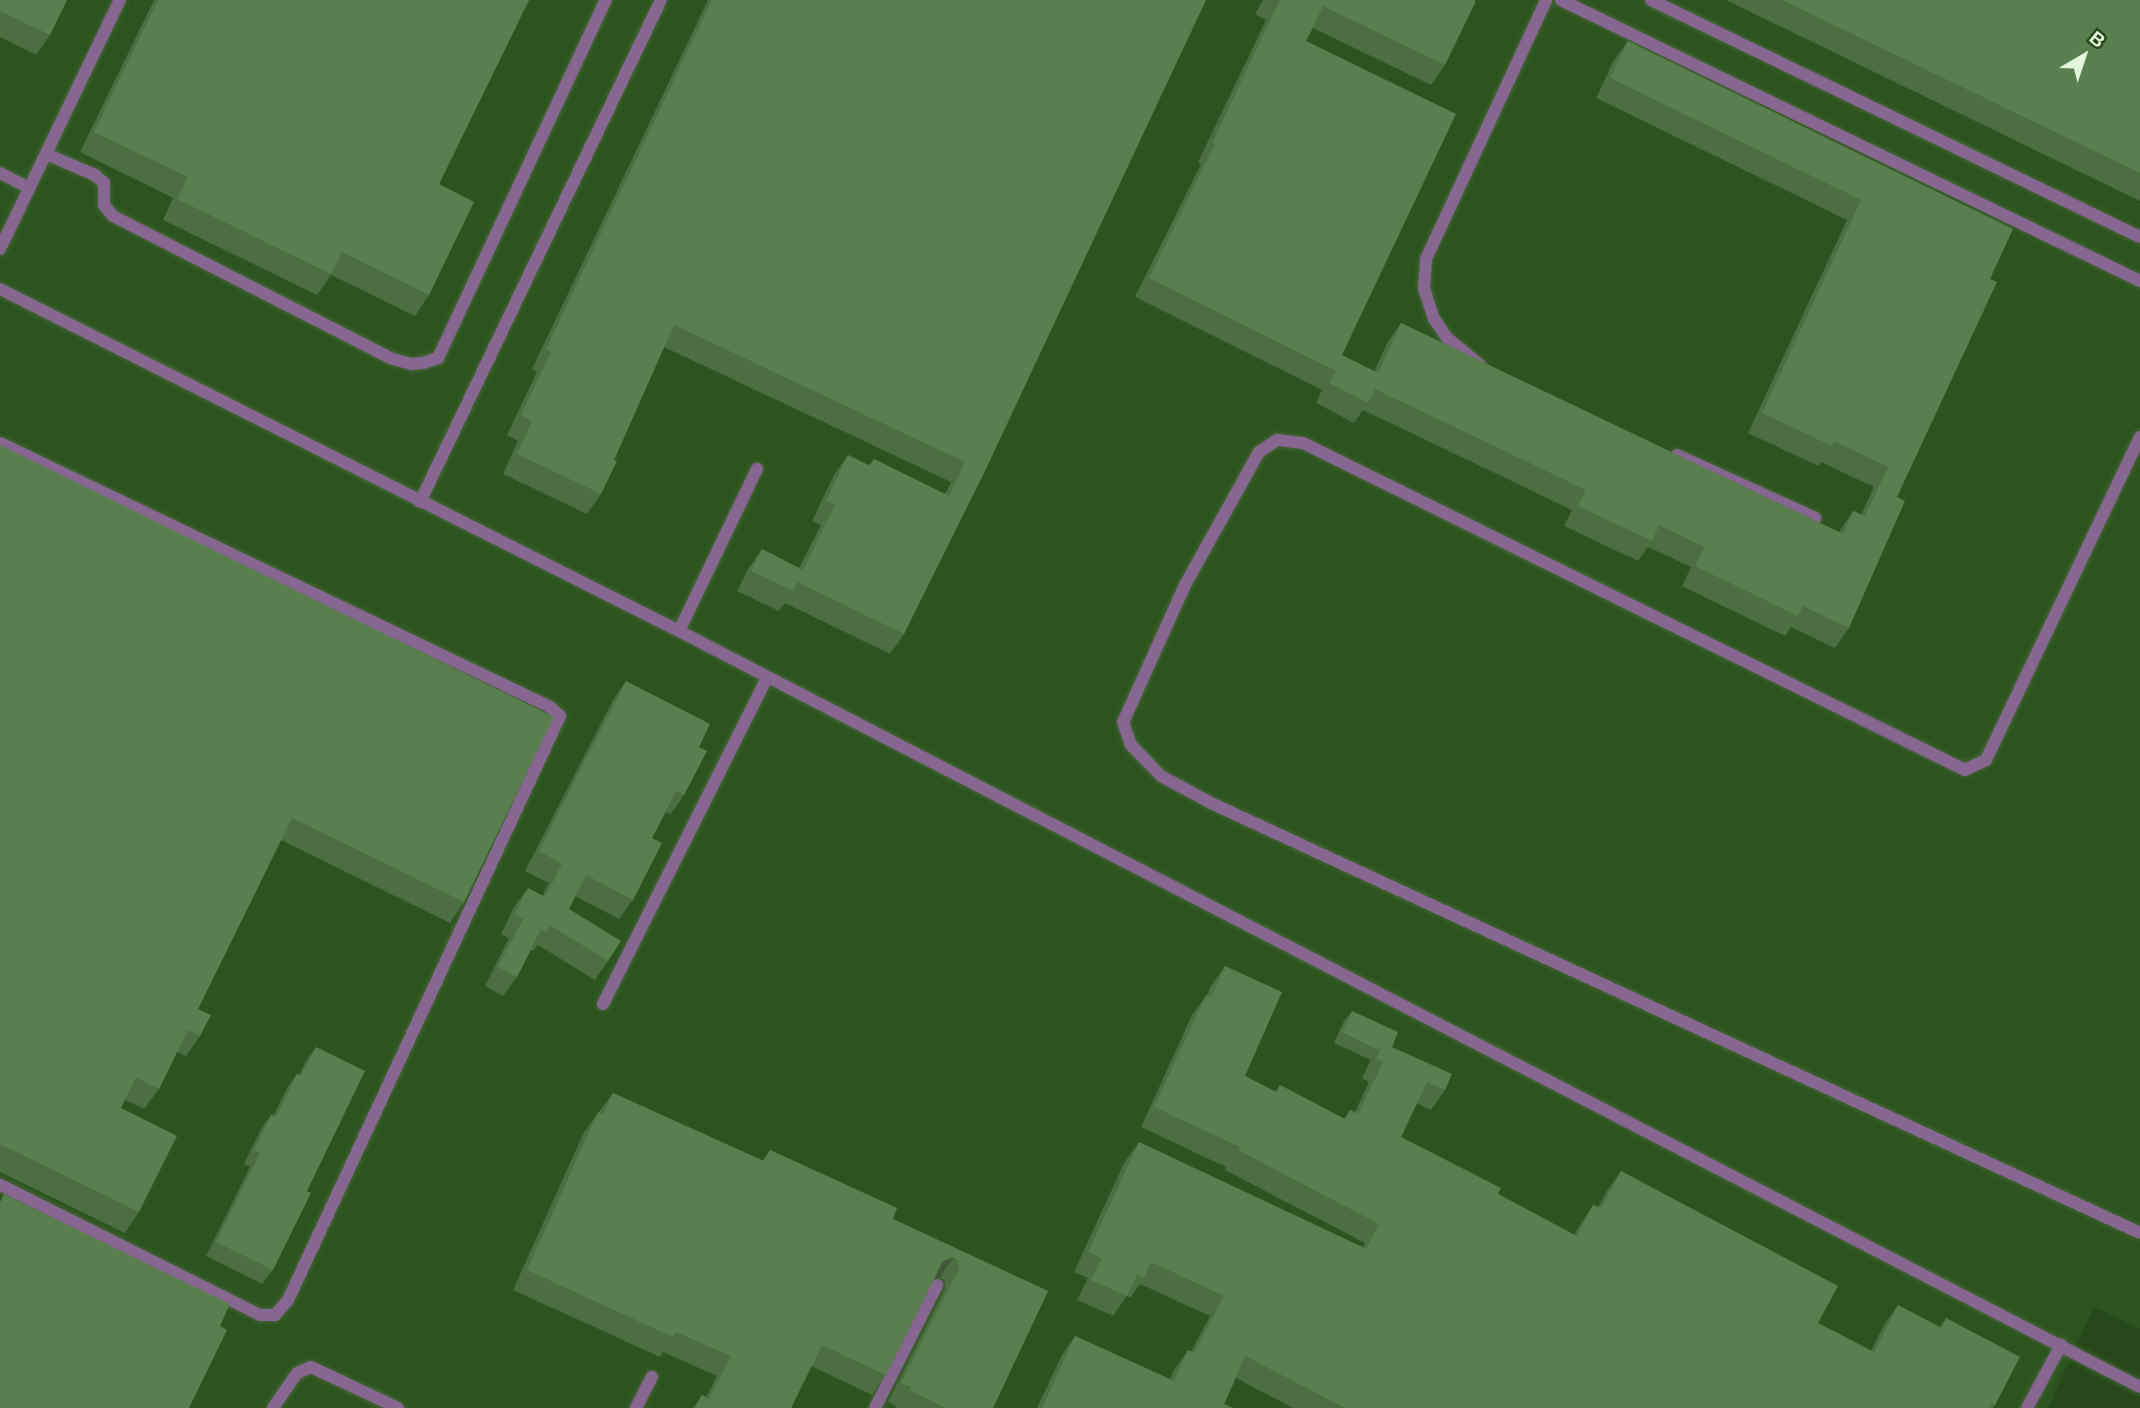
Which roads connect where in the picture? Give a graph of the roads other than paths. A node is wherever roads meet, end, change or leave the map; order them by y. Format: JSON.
{"nodes":[{"id":1,"x":120,"y":0,"type":"edge"},
{"id":2,"x":606,"y":0,"type":"edge"},
{"id":3,"x":661,"y":0,"type":"edge"},
{"id":4,"x":1546,"y":0,"type":"edge"},
{"id":5,"x":1561,"y":0,"type":"edge"},
{"id":6,"x":1651,"y":0,"type":"edge"},
{"id":7,"x":46,"y":154,"type":"junction"},
{"id":8,"x":0,"y":173,"type":"edge"},
{"id":9,"x":29,"y":188,"type":"junction"},
{"id":10,"x":2140,"y":237,"type":"edge"},
{"id":11,"x":0,"y":249,"type":"edge"},
{"id":12,"x":2140,"y":281,"type":"edge"},
{"id":13,"x":0,"y":289,"type":"edge"},
{"id":14,"x":1492,"y":370,"type":"edge"},
{"id":15,"x":2140,"y":437,"type":"edge"},
{"id":16,"x":0,"y":443,"type":"edge"},
{"id":17,"x":1666,"y":450,"type":"edge"},
{"id":18,"x":758,"y":469,"type":"dead end"},
{"id":19,"x":420,"y":502,"type":"junction"},
{"id":20,"x":1815,"y":518,"type":"edge"},
{"id":21,"x":678,"y":631,"type":"junction"},
{"id":22,"x":767,"y":678,"type":"junction"},
{"id":23,"x":603,"y":1004,"type":"dead end"},
{"id":24,"x":0,"y":1185,"type":"edge"},
{"id":25,"x":2140,"y":1233,"type":"edge"},
{"id":26,"x":937,"y":1285,"type":"edge"},
{"id":27,"x":2061,"y":1345,"type":"junction"},
{"id":28,"x":652,"y":1377,"type":"dead end"},
{"id":29,"x":2140,"y":1387,"type":"edge"},
{"id":30,"x":273,"y":1408,"type":"edge"},
{"id":31,"x":398,"y":1408,"type":"edge"},
{"id":32,"x":636,"y":1408,"type":"edge"},
{"id":33,"x":874,"y":1408,"type":"edge"},
{"id":34,"x":2028,"y":1408,"type":"edge"}],
"edges":[{"from":1,"to":7,"type":"lane"},
{"from":2,"to":7,"type":"lane"},
{"from":3,"to":19,"type":"lane"},
{"from":4,"to":14,"type":"lane"},
{"from":5,"to":12,"type":"lane"},
{"from":6,"to":10,"type":"lane"},
{"from":7,"to":9,"type":"lane"},
{"from":8,"to":9,"type":"lane"},
{"from":9,"to":11,"type":"lane"},
{"from":13,"to":19,"type":"lane"},
{"from":15,"to":25,"type":"lane"},
{"from":16,"to":24,"type":"lane"},
{"from":17,"to":20,"type":"lane"},
{"from":18,"to":21,"type":"lane"},
{"from":19,"to":21,"type":"lane"},
{"from":21,"to":22,"type":"lane"},
{"from":22,"to":23,"type":"lane"},
{"from":22,"to":27,"type":"lane"},
{"from":26,"to":33,"type":"lane"},
{"from":27,"to":29,"type":"lane"},
{"from":27,"to":34,"type":"lane"},
{"from":28,"to":32,"type":"lane"},
{"from":30,"to":31,"type":"lane"}]}
